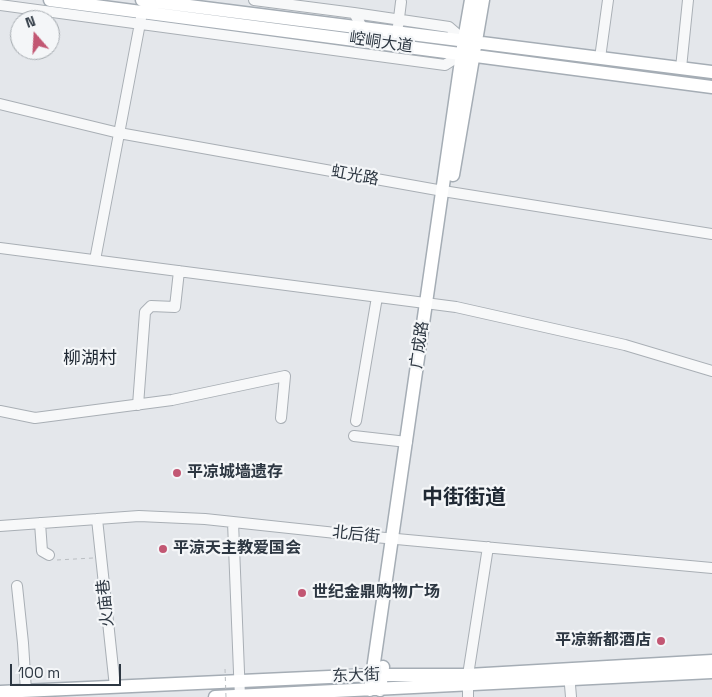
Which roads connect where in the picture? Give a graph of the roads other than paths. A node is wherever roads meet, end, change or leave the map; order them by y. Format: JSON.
{"nodes":[{"id":1,"x":50,"y":0,"type":"edge"},
{"id":2,"x":254,"y":0,"type":"edge"},
{"id":3,"x":472,"y":0,"type":"edge"},
{"id":4,"x":483,"y":0,"type":"edge"},
{"id":5,"x":608,"y":0,"type":"edge"},
{"id":6,"x":688,"y":0,"type":"edge"},
{"id":7,"x":401,"y":2,"type":"dead end"},
{"id":8,"x":0,"y":5,"type":"edge"},
{"id":9,"x":143,"y":7,"type":"edge"},
{"id":10,"x":354,"y":14,"type":"junction"},
{"id":11,"x":398,"y":26,"type":"junction"},
{"id":12,"x":362,"y":27,"type":"junction"},
{"id":13,"x":470,"y":41,"type":"junction"},
{"id":14,"x":468,"y":55,"type":"junction"},
{"id":15,"x":600,"y":58,"type":"junction"},
{"id":16,"x":681,"y":68,"type":"junction"},
{"id":17,"x":712,"y":72,"type":"edge"},
{"id":18,"x":712,"y":87,"type":"edge"},
{"id":19,"x":0,"y":104,"type":"edge"},
{"id":20,"x":119,"y":133,"type":"junction"},
{"id":21,"x":446,"y":192,"type":"junction"},
{"id":22,"x":712,"y":234,"type":"edge"},
{"id":23,"x":0,"y":248,"type":"edge"},
{"id":24,"x":95,"y":260,"type":"junction"},
{"id":25,"x":179,"y":271,"type":"junction"},
{"id":26,"x":377,"y":297,"type":"junction"},
{"id":27,"x":431,"y":304,"type":"junction"},
{"id":28,"x":712,"y":371,"type":"edge"},
{"id":29,"x":138,"y":404,"type":"junction"},
{"id":30,"x":0,"y":411,"type":"edge"},
{"id":31,"x":281,"y":418,"type":"dead end"},
{"id":32,"x":356,"y":421,"type":"dead end"},
{"id":33,"x":354,"y":436,"type":"dead end"},
{"id":34,"x":407,"y":442,"type":"junction"},
{"id":35,"x":96,"y":519,"type":"junction"},
{"id":36,"x":233,"y":522,"type":"junction"},
{"id":37,"x":40,"y":523,"type":"junction"},
{"id":38,"x":0,"y":526,"type":"edge"},
{"id":39,"x":397,"y":539,"type":"junction"},
{"id":40,"x":488,"y":547,"type":"junction"},
{"id":41,"x":50,"y":558,"type":"road end"},
{"id":42,"x":712,"y":568,"type":"edge"},
{"id":43,"x":17,"y":586,"type":"dead end"},
{"id":44,"x":712,"y":661,"type":"edge"},
{"id":45,"x":712,"y":672,"type":"edge"},
{"id":46,"x":569,"y":674,"type":"junction"},
{"id":47,"x":377,"y":675,"type":"junction"},
{"id":48,"x":240,"y":681,"type":"junction"},
{"id":49,"x":468,"y":686,"type":"edge"},
{"id":50,"x":115,"y":687,"type":"junction"},
{"id":51,"x":26,"y":691,"type":"junction"},
{"id":52,"x":380,"y":691,"type":"edge"},
{"id":53,"x":0,"y":692,"type":"edge"},
{"id":54,"x":215,"y":697,"type":"edge"},
{"id":55,"x":240,"y":697,"type":"edge"},
{"id":56,"x":570,"y":697,"type":"edge"}],
"edges":[{"from":1,"to":9,"type":"main road","name":"崆峒大道"},
{"from":2,"to":10,"type":"street"},
{"from":3,"to":13,"type":"main road","name":"广成路"},
{"from":4,"to":13,"type":"main road","name":"广成路"},
{"from":5,"to":15,"type":"street"},
{"from":6,"to":16,"type":"street"},
{"from":7,"to":11,"type":"street"},
{"from":8,"to":9,"type":"street"},
{"from":9,"to":12,"type":"main road","name":"崆峒大道"},
{"from":9,"to":14,"type":"main road","name":"崆峒大道"},
{"from":9,"to":20,"type":"street"},
{"from":10,"to":11,"type":"street"},
{"from":10,"to":12,"type":"street"},
{"from":11,"to":12,"type":"main road","name":"崆峒大道"},
{"from":11,"to":13,"type":"main road","name":"崆峒大道"},
{"from":13,"to":14,"type":"main road","name":"广成路"},
{"from":13,"to":15,"type":"main road","name":"崆峒大道"},
{"from":14,"to":18,"type":"main road","name":"崆峒大道"},
{"from":14,"to":21,"type":"main road","name":"广成路"},
{"from":15,"to":16,"type":"main road","name":"崆峒大道"},
{"from":16,"to":17,"type":"main road","name":"崆峒大道"},
{"from":19,"to":20,"type":"street","name":"虹光路"},
{"from":20,"to":21,"type":"street","name":"虹光路"},
{"from":20,"to":24,"type":"street"},
{"from":21,"to":22,"type":"street","name":"虹光路"},
{"from":21,"to":27,"type":"main road","name":"广成路"},
{"from":23,"to":24,"type":"street"},
{"from":24,"to":25,"type":"street"},
{"from":25,"to":26,"type":"street"},
{"from":25,"to":29,"type":"street"},
{"from":26,"to":27,"type":"street"},
{"from":26,"to":32,"type":"street"},
{"from":27,"to":28,"type":"street"},
{"from":27,"to":34,"type":"main road","name":"广成路"},
{"from":27,"to":39,"type":"main road","name":"广成路"},
{"from":29,"to":30,"type":"street"},
{"from":29,"to":31,"type":"street"},
{"from":33,"to":34,"type":"street"},
{"from":34,"to":39,"type":"main road","name":"广成路"},
{"from":35,"to":36,"type":"street","name":"北后街"},
{"from":35,"to":37,"type":"street","name":"北后街"},
{"from":35,"to":50,"type":"street","name":"火庙巷"},
{"from":36,"to":39,"type":"street","name":"北后街"},
{"from":36,"to":48,"type":"street"},
{"from":37,"to":38,"type":"street","name":"北后街"},
{"from":37,"to":41,"type":"street"},
{"from":39,"to":40,"type":"street","name":"北后街"},
{"from":39,"to":47,"type":"main road","name":"广成路"},
{"from":40,"to":42,"type":"street","name":"北后街"},
{"from":40,"to":49,"type":"street"},
{"from":43,"to":51,"type":"street"},
{"from":44,"to":46,"type":"main road","name":"东大街"},
{"from":45,"to":46,"type":"main road","name":"东大街"},
{"from":46,"to":49,"type":"main road","name":"东大街"},
{"from":46,"to":56,"type":"street"},
{"from":47,"to":48,"type":"main road","name":"东大街"},
{"from":47,"to":49,"type":"main road","name":"东大街"},
{"from":47,"to":52,"type":"main road","name":"广成路"},
{"from":48,"to":50,"type":"main road","name":"东大街"},
{"from":48,"to":55,"type":"street"},
{"from":49,"to":52,"type":"main road","name":"东大街"},
{"from":50,"to":51,"type":"main road","name":"东大街"},
{"from":51,"to":53,"type":"main road","name":"东大街"},
{"from":52,"to":55,"type":"main road","name":"东大街"},
{"from":54,"to":55,"type":"main road","name":"东大街"}]}
